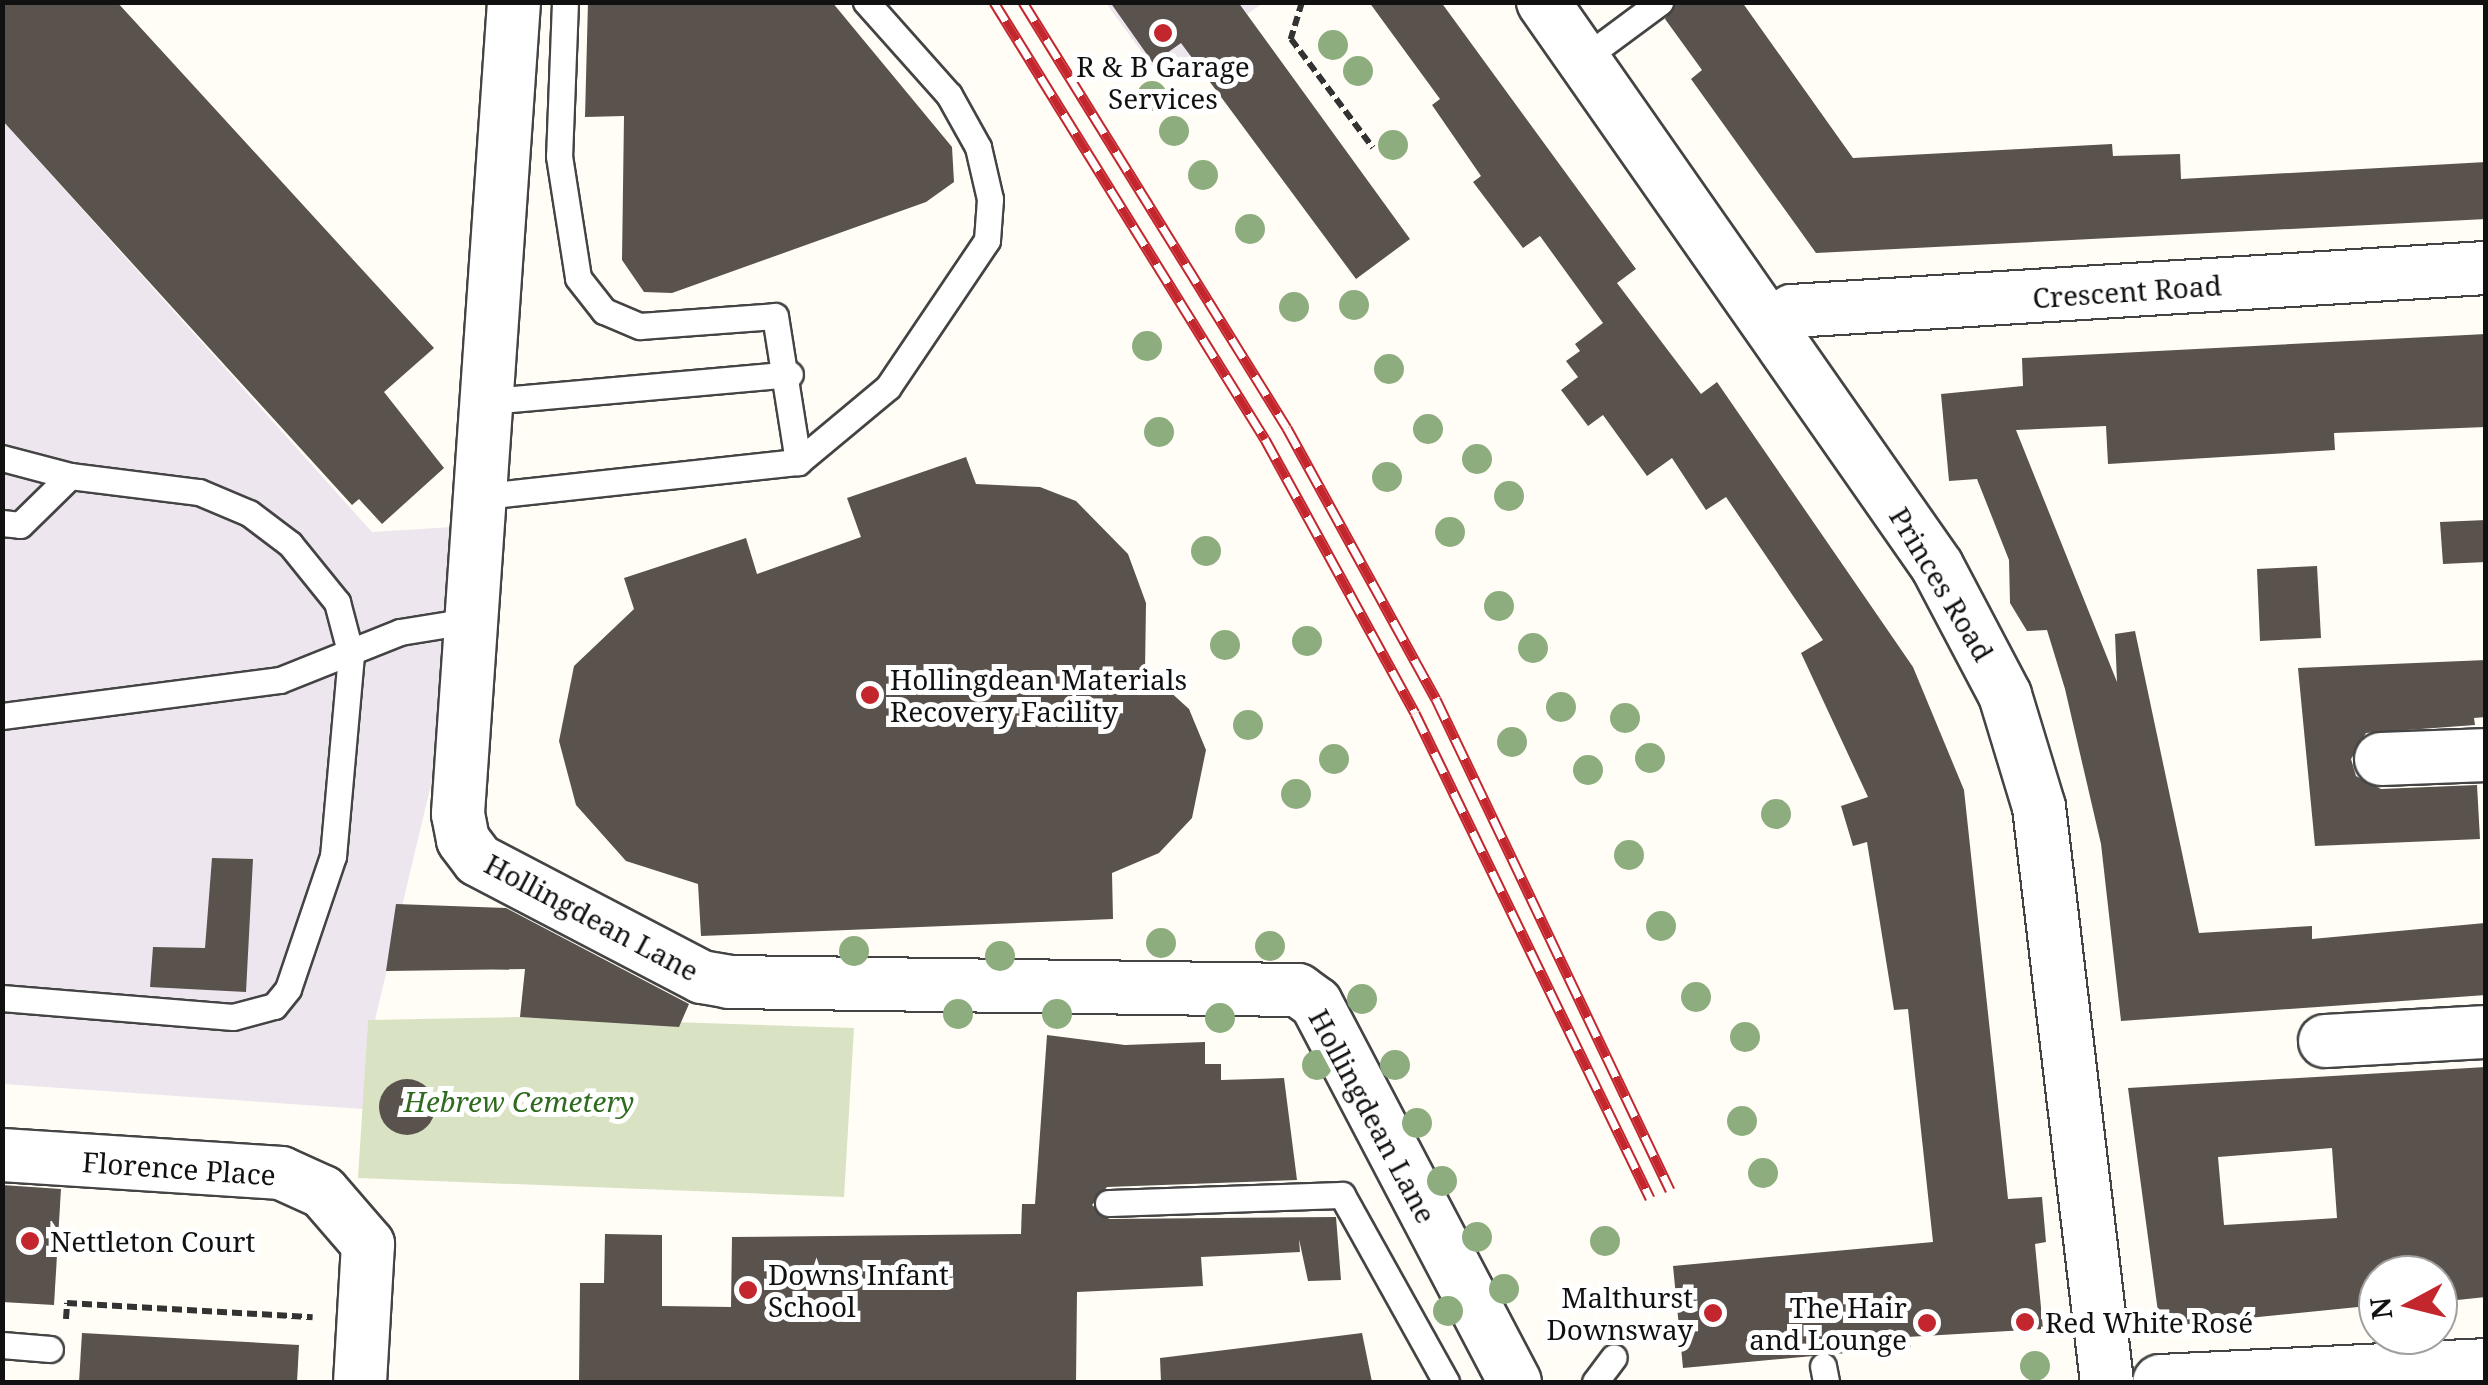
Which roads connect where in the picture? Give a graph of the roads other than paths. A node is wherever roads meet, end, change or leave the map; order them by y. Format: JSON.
{"nodes":[{"id":1,"x":514,"y":2,"type":"edge"},
{"id":2,"x":565,"y":2,"type":"edge"},
{"id":3,"x":866,"y":2,"type":"edge"},
{"id":4,"x":1543,"y":2,"type":"edge"},
{"id":5,"x":1660,"y":2,"type":"edge"},
{"id":6,"x":1583,"y":59,"type":"junction"},
{"id":7,"x":2486,"y":268,"type":"edge"},
{"id":8,"x":1773,"y":324,"type":"junction"},
{"id":9,"x":790,"y":374,"type":"junction"},
{"id":10,"x":490,"y":401,"type":"junction"},
{"id":11,"x":2,"y":458,"type":"edge"},
{"id":12,"x":798,"y":462,"type":"junction"},
{"id":13,"x":70,"y":476,"type":"junction"},
{"id":14,"x":484,"y":496,"type":"junction"},
{"id":15,"x":2,"y":523,"type":"edge"},
{"id":16,"x":474,"y":620,"type":"junction"},
{"id":17,"x":351,"y":655,"type":"junction"},
{"id":18,"x":2,"y":716,"type":"edge"},
{"id":19,"x":2486,"y":755,"type":"edge"},
{"id":20,"x":2381,"y":759,"type":"dead end"},
{"id":21,"x":2,"y":998,"type":"edge"},
{"id":22,"x":2486,"y":1032,"type":"edge"},
{"id":23,"x":2325,"y":1041,"type":"dead end"},
{"id":24,"x":2,"y":1155,"type":"edge"},
{"id":25,"x":1108,"y":1203,"type":"dead end"},
{"id":26,"x":2,"y":1345,"type":"edge"},
{"id":27,"x":50,"y":1349,"type":"road end"},
{"id":28,"x":1614,"y":1357,"type":"dead end"},
{"id":29,"x":2486,"y":1366,"type":"edge"},
{"id":30,"x":360,"y":1382,"type":"edge"},
{"id":31,"x":1446,"y":1382,"type":"edge"},
{"id":32,"x":1515,"y":1382,"type":"edge"},
{"id":33,"x":1594,"y":1382,"type":"edge"},
{"id":34,"x":2107,"y":1382,"type":"edge"},
{"id":35,"x":2160,"y":1382,"type":"edge"}],
"edges":[{"from":1,"to":10,"type":"street","name":"Hollingdean Lane"},
{"from":2,"to":9,"type":"lane"},
{"from":3,"to":12,"type":"lane"},
{"from":4,"to":6,"type":"street","name":"Princes Road"},
{"from":5,"to":6,"type":"lane"},
{"from":6,"to":8,"type":"street","name":"Princes Road"},
{"from":7,"to":8,"type":"street","name":"Crescent Road"},
{"from":8,"to":34,"type":"street","name":"Princes Road"},
{"from":9,"to":10,"type":"lane"},
{"from":9,"to":12,"type":"lane"},
{"from":10,"to":14,"type":"street","name":"Hollingdean Lane"},
{"from":11,"to":13,"type":"lane"},
{"from":12,"to":14,"type":"lane"},
{"from":13,"to":15,"type":"lane"},
{"from":13,"to":17,"type":"lane"},
{"from":14,"to":16,"type":"street","name":"Hollingdean Lane"},
{"from":16,"to":17,"type":"lane"},
{"from":16,"to":32,"type":"street","name":"Hollingdean Lane"},
{"from":17,"to":18,"type":"lane"},
{"from":17,"to":21,"type":"lane"},
{"from":19,"to":20,"type":"street"},
{"from":22,"to":23,"type":"street"},
{"from":24,"to":30,"type":"street","name":"Florence Place"},
{"from":25,"to":31,"type":"lane"},
{"from":26,"to":27,"type":"lane"},
{"from":28,"to":33,"type":"lane"},
{"from":29,"to":35,"type":"street"}]}
